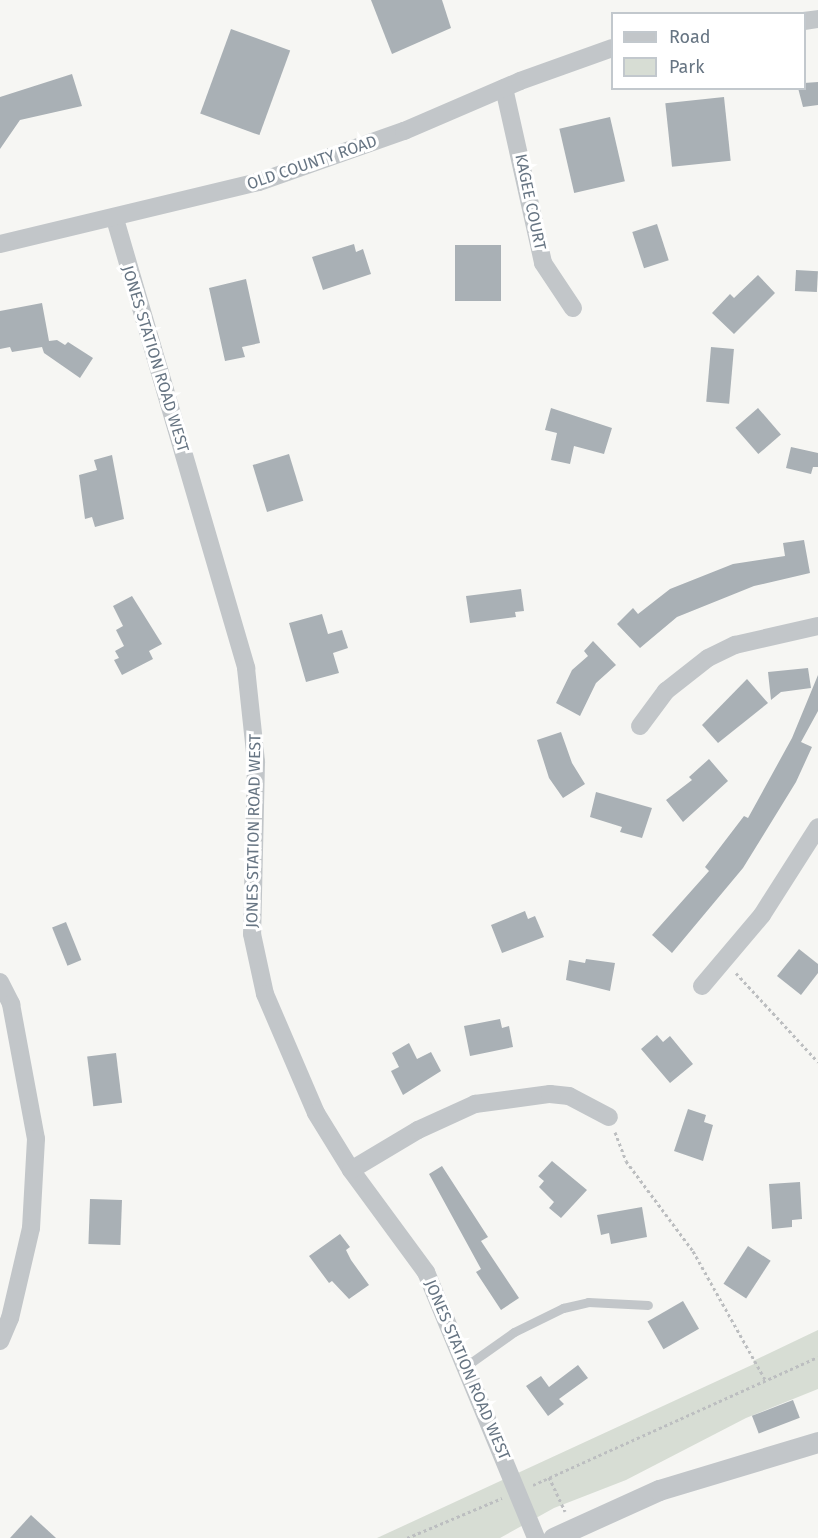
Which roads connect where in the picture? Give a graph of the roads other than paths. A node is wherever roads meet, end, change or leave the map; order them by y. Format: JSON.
{"nodes":[{"id":1,"x":611,"y":48,"type":"edge"},
{"id":2,"x":504,"y":88,"type":"junction"},
{"id":3,"x":115,"y":219,"type":"junction"},
{"id":4,"x":0,"y":244,"type":"edge"},
{"id":5,"x":573,"y":308,"type":"dead end"},
{"id":6,"x":818,"y":626,"type":"edge"},
{"id":7,"x":640,"y":726,"type":"dead end"},
{"id":8,"x":818,"y":827,"type":"edge"},
{"id":9,"x":0,"y":982,"type":"edge"},
{"id":10,"x":702,"y":986,"type":"dead end"},
{"id":11,"x":609,"y":1117,"type":"road end"},
{"id":12,"x":351,"y":1170,"type":"junction"},
{"id":13,"x":648,"y":1305,"type":"dead end"},
{"id":14,"x":0,"y":1341,"type":"edge"},
{"id":15,"x":466,"y":1366,"type":"junction"},
{"id":16,"x":818,"y":1442,"type":"edge"},
{"id":17,"x":536,"y":1538,"type":"edge"},
{"id":18,"x":553,"y":1538,"type":"edge"}],
"edges":[{"from":1,"to":2,"type":"street","name":"OLD COUNTY ROAD"},
{"from":2,"to":3,"type":"street","name":"OLD COUNTY ROAD"},
{"from":2,"to":5,"type":"street","name":"KAGEE COURT"},
{"from":3,"to":4,"type":"street","name":"OLD COUNTY ROAD"},
{"from":3,"to":12,"type":"street","name":"JONES STATION ROAD WEST"},
{"from":6,"to":7,"type":"street"},
{"from":8,"to":10,"type":"street"},
{"from":9,"to":14,"type":"street"},
{"from":11,"to":12,"type":"street"},
{"from":12,"to":15,"type":"street","name":"JONES STATION ROAD WEST"},
{"from":13,"to":15,"type":"lane"},
{"from":15,"to":17,"type":"street","name":"JONES STATION ROAD WEST"},
{"from":16,"to":18,"type":"street"}]}
